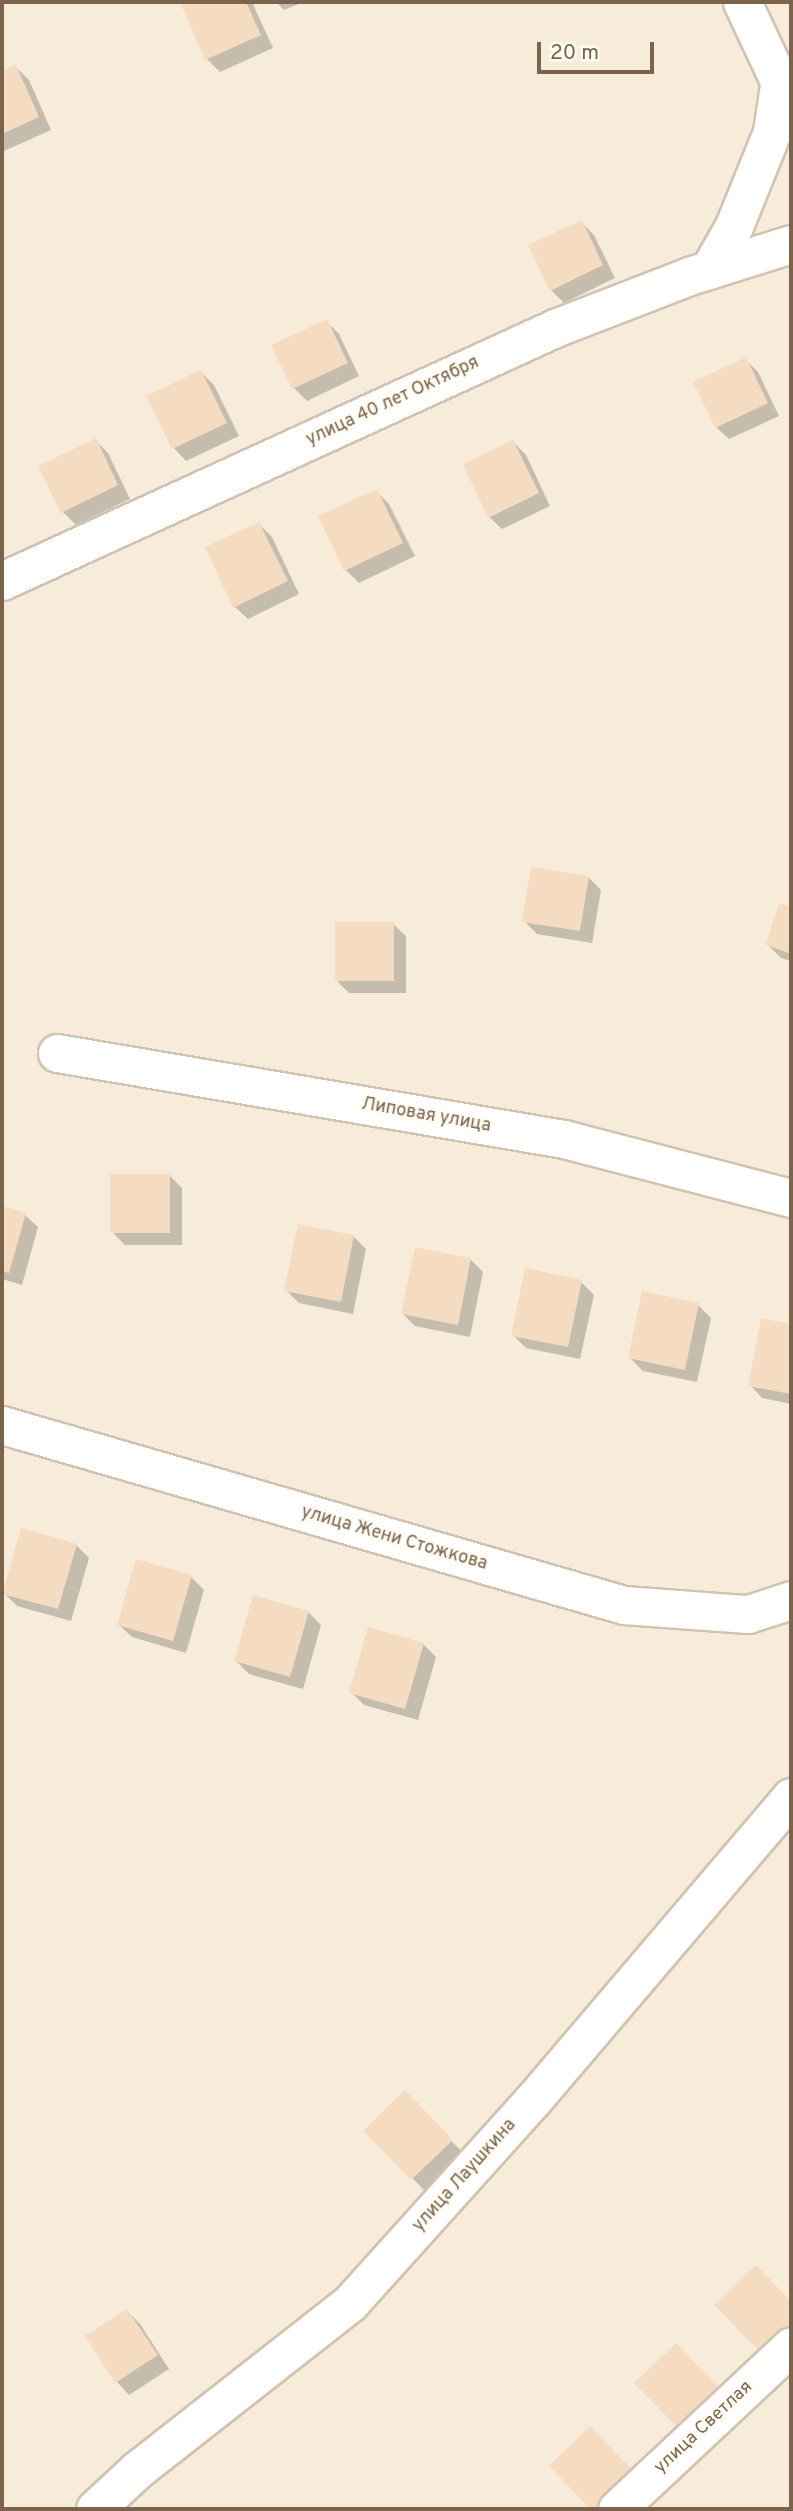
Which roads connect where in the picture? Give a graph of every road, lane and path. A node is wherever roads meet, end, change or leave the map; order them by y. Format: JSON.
{"nodes":[{"id":1,"x":742,"y":2,"type":"edge"},
{"id":2,"x":785,"y":96,"type":"edge"},
{"id":3,"x":791,"y":244,"type":"edge"},
{"id":4,"x":709,"y":270,"type":"junction"},
{"id":5,"x":2,"y":581,"type":"edge"},
{"id":6,"x":57,"y":1053,"type":"dead end"},
{"id":7,"x":791,"y":1198,"type":"edge"},
{"id":8,"x":2,"y":1425,"type":"edge"},
{"id":9,"x":791,"y":1600,"type":"edge"},
{"id":10,"x":791,"y":1797,"type":"edge"},
{"id":11,"x":791,"y":2346,"type":"edge"},
{"id":12,"x":95,"y":2509,"type":"edge"},
{"id":13,"x":617,"y":2509,"type":"edge"}],
"edges":[{"from":1,"to":2,"type":"street"},
{"from":2,"to":4,"type":"street"},
{"from":3,"to":4,"type":"street","name":"улица 40 лет Октября"},
{"from":4,"to":5,"type":"street","name":"улица 40 лет Октября"},
{"from":6,"to":7,"type":"street","name":"Липовая улица"},
{"from":8,"to":9,"type":"street","name":"улица Жени Стожкова"},
{"from":10,"to":12,"type":"street","name":"улица Лаушкина"},
{"from":11,"to":13,"type":"street","name":"улица Светлая"}]}
